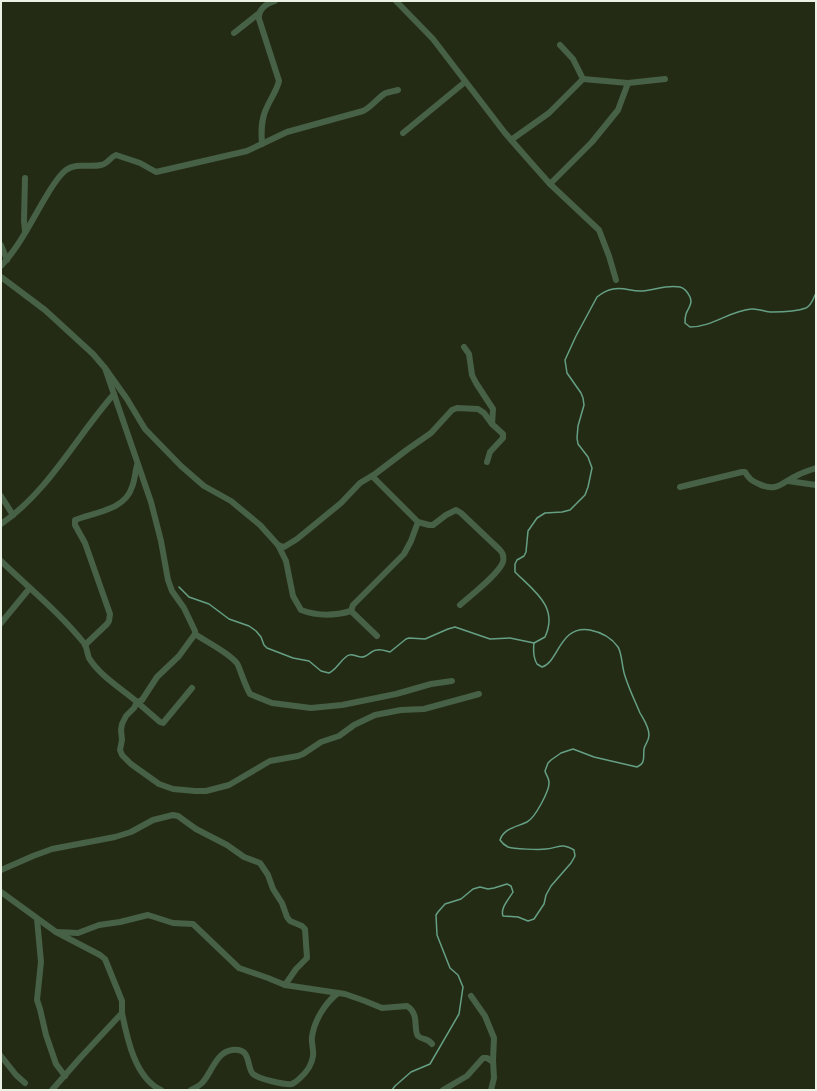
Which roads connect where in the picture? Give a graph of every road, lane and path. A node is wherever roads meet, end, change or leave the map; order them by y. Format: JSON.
{"nodes":[{"id":1,"x":275,"y":1,"type":"edge"},
{"id":2,"x":396,"y":1,"type":"edge"},
{"id":3,"x":258,"y":14,"type":"junction"},
{"id":4,"x":234,"y":33,"type":"dead end"},
{"id":5,"x":560,"y":45,"type":"dead end"},
{"id":6,"x":583,"y":79,"type":"junction"},
{"id":7,"x":665,"y":79,"type":"dead end"},
{"id":8,"x":465,"y":82,"type":"junction"},
{"id":9,"x":628,"y":82,"type":"junction"},
{"id":10,"x":398,"y":90,"type":"dead end"},
{"id":11,"x":403,"y":133,"type":"dead end"},
{"id":12,"x":511,"y":140,"type":"junction"},
{"id":13,"x":262,"y":144,"type":"junction"},
{"id":14,"x":25,"y":178,"type":"dead end"},
{"id":15,"x":550,"y":184,"type":"junction"},
{"id":16,"x":25,"y":231,"type":"junction"},
{"id":17,"x":1,"y":246,"type":"edge"},
{"id":18,"x":7,"y":260,"type":"junction"},
{"id":19,"x":1,"y":266,"type":"edge"},
{"id":20,"x":1,"y":277,"type":"edge"},
{"id":21,"x":616,"y":280,"type":"dead end"},
{"id":22,"x":464,"y":347,"type":"dead end"},
{"id":23,"x":105,"y":368,"type":"junction"},
{"id":24,"x":114,"y":394,"type":"junction"},
{"id":25,"x":492,"y":424,"type":"junction"},
{"id":26,"x":487,"y":462,"type":"dead end"},
{"id":27,"x":137,"y":465,"type":"junction"},
{"id":28,"x":816,"y":468,"type":"edge"},
{"id":29,"x":372,"y":476,"type":"junction"},
{"id":30,"x":788,"y":481,"type":"junction"},
{"id":31,"x":816,"y":485,"type":"edge"},
{"id":32,"x":680,"y":487,"type":"dead end"},
{"id":33,"x":1,"y":496,"type":"edge"},
{"id":34,"x":13,"y":515,"type":"junction"},
{"id":35,"x":418,"y":522,"type":"junction"},
{"id":36,"x":1,"y":524,"type":"edge"},
{"id":37,"x":278,"y":545,"type":"junction"},
{"id":38,"x":1,"y":561,"type":"edge"},
{"id":39,"x":29,"y":589,"type":"junction"},
{"id":40,"x":460,"y":605,"type":"dead end"},
{"id":41,"x":351,"y":612,"type":"junction"},
{"id":42,"x":1,"y":623,"type":"edge"},
{"id":43,"x":195,"y":634,"type":"junction"},
{"id":44,"x":377,"y":636,"type":"dead end"},
{"id":45,"x":85,"y":645,"type":"junction"},
{"id":46,"x":452,"y":681,"type":"dead end"},
{"id":47,"x":192,"y":688,"type":"dead end"},
{"id":48,"x":479,"y":694,"type":"dead end"},
{"id":49,"x":136,"y":702,"type":"junction"},
{"id":50,"x":1,"y":870,"type":"edge"},
{"id":51,"x":1,"y":892,"type":"edge"},
{"id":52,"x":37,"y":919,"type":"junction"},
{"id":53,"x":56,"y":932,"type":"junction"},
{"id":54,"x":284,"y":985,"type":"junction"},
{"id":55,"x":338,"y":993,"type":"junction"},
{"id":56,"x":471,"y":996,"type":"dead end"},
{"id":57,"x":122,"y":1013,"type":"junction"},
{"id":58,"x":432,"y":1044,"type":"dead end"},
{"id":59,"x":1,"y":1056,"type":"edge"},
{"id":60,"x":493,"y":1062,"type":"junction"},
{"id":61,"x":64,"y":1076,"type":"junction"},
{"id":62,"x":24,"y":1083,"type":"dead end"},
{"id":63,"x":52,"y":1090,"type":"edge"},
{"id":64,"x":161,"y":1090,"type":"edge"},
{"id":65,"x":192,"y":1090,"type":"edge"},
{"id":66,"x":443,"y":1090,"type":"edge"},
{"id":67,"x":491,"y":1090,"type":"edge"}],
"edges":[{"from":1,"to":3,"type":"street"},
{"from":2,"to":8,"type":"street"},
{"from":3,"to":4,"type":"street"},
{"from":3,"to":13,"type":"street"},
{"from":5,"to":6,"type":"street"},
{"from":6,"to":9,"type":"street"},
{"from":6,"to":12,"type":"street"},
{"from":7,"to":9,"type":"street"},
{"from":8,"to":11,"type":"street"},
{"from":8,"to":12,"type":"street"},
{"from":9,"to":15,"type":"street"},
{"from":10,"to":13,"type":"street"},
{"from":12,"to":15,"type":"street"},
{"from":13,"to":16,"type":"street"},
{"from":14,"to":16,"type":"street"},
{"from":15,"to":21,"type":"street"},
{"from":16,"to":18,"type":"street"},
{"from":17,"to":18,"type":"street"},
{"from":18,"to":19,"type":"street"},
{"from":20,"to":23,"type":"street"},
{"from":22,"to":25,"type":"street"},
{"from":23,"to":24,"type":"street"},
{"from":23,"to":37,"type":"street"},
{"from":24,"to":27,"type":"street"},
{"from":24,"to":34,"type":"street"},
{"from":25,"to":26,"type":"street"},
{"from":25,"to":29,"type":"street"},
{"from":27,"to":43,"type":"street"},
{"from":27,"to":45,"type":"street"},
{"from":28,"to":30,"type":"street"},
{"from":29,"to":35,"type":"street"},
{"from":29,"to":37,"type":"street"},
{"from":30,"to":31,"type":"street"},
{"from":30,"to":32,"type":"street"},
{"from":33,"to":34,"type":"street"},
{"from":34,"to":36,"type":"street"},
{"from":35,"to":40,"type":"street"},
{"from":35,"to":41,"type":"street"},
{"from":37,"to":41,"type":"street"},
{"from":38,"to":39,"type":"street"},
{"from":39,"to":42,"type":"street"},
{"from":39,"to":45,"type":"street"},
{"from":41,"to":44,"type":"street"},
{"from":43,"to":46,"type":"street"},
{"from":43,"to":49,"type":"street"},
{"from":45,"to":49,"type":"street"},
{"from":47,"to":49,"type":"street"},
{"from":48,"to":49,"type":"street"},
{"from":50,"to":54,"type":"street"},
{"from":51,"to":52,"type":"street"},
{"from":52,"to":53,"type":"street"},
{"from":52,"to":61,"type":"street"},
{"from":53,"to":54,"type":"street"},
{"from":53,"to":57,"type":"street"},
{"from":54,"to":55,"type":"street"},
{"from":55,"to":58,"type":"street"},
{"from":55,"to":65,"type":"street"},
{"from":56,"to":60,"type":"street"},
{"from":57,"to":61,"type":"street"},
{"from":57,"to":64,"type":"street"},
{"from":59,"to":62,"type":"street"},
{"from":60,"to":66,"type":"street"},
{"from":60,"to":67,"type":"street"},
{"from":61,"to":63,"type":"street"}]}
